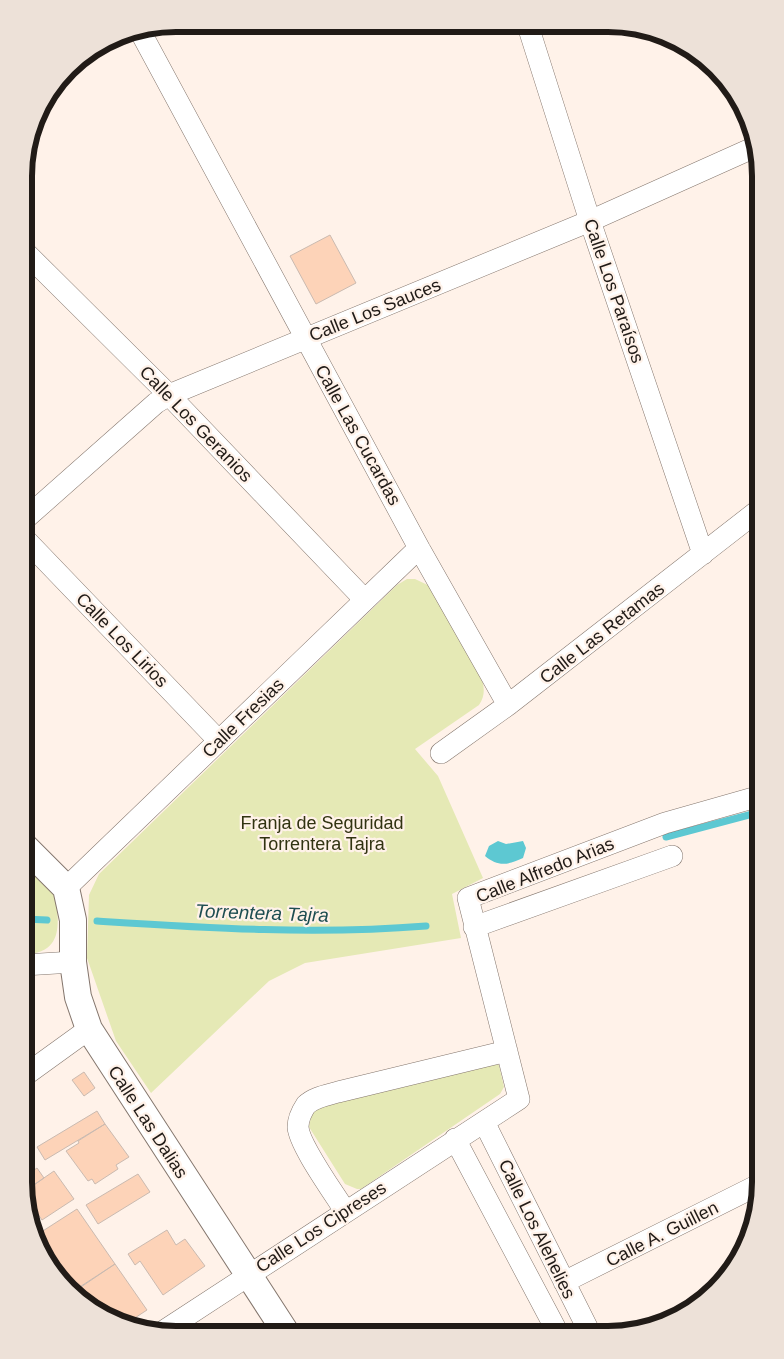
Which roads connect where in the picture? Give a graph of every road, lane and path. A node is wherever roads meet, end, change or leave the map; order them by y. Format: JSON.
{"nodes":[{"id":1,"x":530,"y":32,"type":"edge"},
{"id":2,"x":143,"y":36,"type":"edge"},
{"id":3,"x":749,"y":150,"type":"edge"},
{"id":4,"x":590,"y":221,"type":"junction"},
{"id":5,"x":33,"y":260,"type":"edge"},
{"id":6,"x":305,"y":338,"type":"junction"},
{"id":7,"x":169,"y":395,"type":"junction"},
{"id":8,"x":33,"y":513,"type":"edge"},
{"id":9,"x":752,"y":516,"type":"edge"},
{"id":10,"x":33,"y":548,"type":"edge"},
{"id":11,"x":419,"y":548,"type":"junction"},
{"id":12,"x":703,"y":554,"type":"junction"},
{"id":13,"x":365,"y":600,"type":"junction"},
{"id":14,"x":508,"y":705,"type":"junction"},
{"id":15,"x":219,"y":741,"type":"junction"},
{"id":16,"x":441,"y":754,"type":"dead end"},
{"id":17,"x":751,"y":798,"type":"edge"},
{"id":18,"x":33,"y":855,"type":"edge"},
{"id":19,"x":672,"y":856,"type":"dead end"},
{"id":20,"x":66,"y":888,"type":"junction"},
{"id":21,"x":474,"y":928,"type":"junction"},
{"id":22,"x":72,"y":962,"type":"junction"},
{"id":23,"x":33,"y":964,"type":"edge"},
{"id":24,"x":89,"y":1030,"type":"junction"},
{"id":25,"x":507,"y":1051,"type":"junction"},
{"id":26,"x":33,"y":1070,"type":"edge"},
{"id":27,"x":519,"y":1099,"type":"joint"},
{"id":28,"x":484,"y":1122,"type":"junction"},
{"id":29,"x":455,"y":1139,"type":"junction"},
{"id":30,"x":751,"y":1188,"type":"edge"},
{"id":31,"x":345,"y":1211,"type":"junction"},
{"id":32,"x":247,"y":1275,"type":"junction"},
{"id":33,"x":564,"y":1282,"type":"junction"},
{"id":34,"x":171,"y":1326,"type":"edge"},
{"id":35,"x":282,"y":1326,"type":"edge"},
{"id":36,"x":554,"y":1326,"type":"edge"},
{"id":37,"x":586,"y":1326,"type":"edge"}],
"edges":[{"from":1,"to":4,"type":"street","name":"Calle Los Paraísos"},
{"from":2,"to":6,"type":"street","name":"Calle Las Cucardas"},
{"from":3,"to":4,"type":"street","name":"Calle Los Sauces"},
{"from":4,"to":6,"type":"street","name":"Calle Los Sauces"},
{"from":4,"to":12,"type":"street","name":"Calle Los Paraísos"},
{"from":5,"to":7,"type":"street","name":"Calle Los Geranios"},
{"from":6,"to":7,"type":"street","name":"Calle Los Sauces"},
{"from":6,"to":11,"type":"street","name":"Calle Las Cucardas"},
{"from":7,"to":8,"type":"street","name":"Calle Los Sauces"},
{"from":7,"to":13,"type":"street","name":"Calle Los Geranios"},
{"from":9,"to":12,"type":"street","name":"Calle Las Retamas"},
{"from":10,"to":15,"type":"street","name":"Calle Los Lirios"},
{"from":11,"to":13,"type":"street","name":"Calle Fresias"},
{"from":11,"to":14,"type":"street","name":"Calle Las Cucardas"},
{"from":12,"to":14,"type":"street","name":"Calle Las Retamas"},
{"from":13,"to":15,"type":"street","name":"Calle Fresias"},
{"from":14,"to":16,"type":"street","name":"Calle Las Retamas"},
{"from":15,"to":20,"type":"street","name":"Calle Fresias"},
{"from":17,"to":21,"type":"street","name":"Calle Alfredo Arias"},
{"from":18,"to":20,"type":"street"},
{"from":19,"to":21,"type":"street"},
{"from":20,"to":22,"type":"street","name":"Calle Las Dalias"},
{"from":21,"to":25,"type":"street","name":"Calle Alfredo Arias"},
{"from":22,"to":23,"type":"street"},
{"from":22,"to":24,"type":"street","name":"Calle Las Dalias"},
{"from":24,"to":26,"type":"street"},
{"from":24,"to":32,"type":"street","name":"Calle Las Dalias"},
{"from":25,"to":27,"type":"street","name":"Calle Alfredo Arias"},
{"from":25,"to":31,"type":"street"},
{"from":27,"to":28,"type":"street","name":"Calle Los Cipreses"},
{"from":28,"to":29,"type":"street","name":"Calle Los Cipreses"},
{"from":28,"to":33,"type":"street","name":"Calle Los Alehelies"},
{"from":29,"to":31,"type":"street","name":"Calle Los Cipreses"},
{"from":29,"to":36,"type":"street"},
{"from":30,"to":33,"type":"street","name":"Calle A. Guillen"},
{"from":31,"to":32,"type":"street","name":"Calle Los Cipreses"},
{"from":32,"to":34,"type":"street","name":"Calle Los Cipreses"},
{"from":32,"to":35,"type":"street","name":"Calle Las Dalias"},
{"from":33,"to":37,"type":"street","name":"Calle Los Alehelies"}]}
